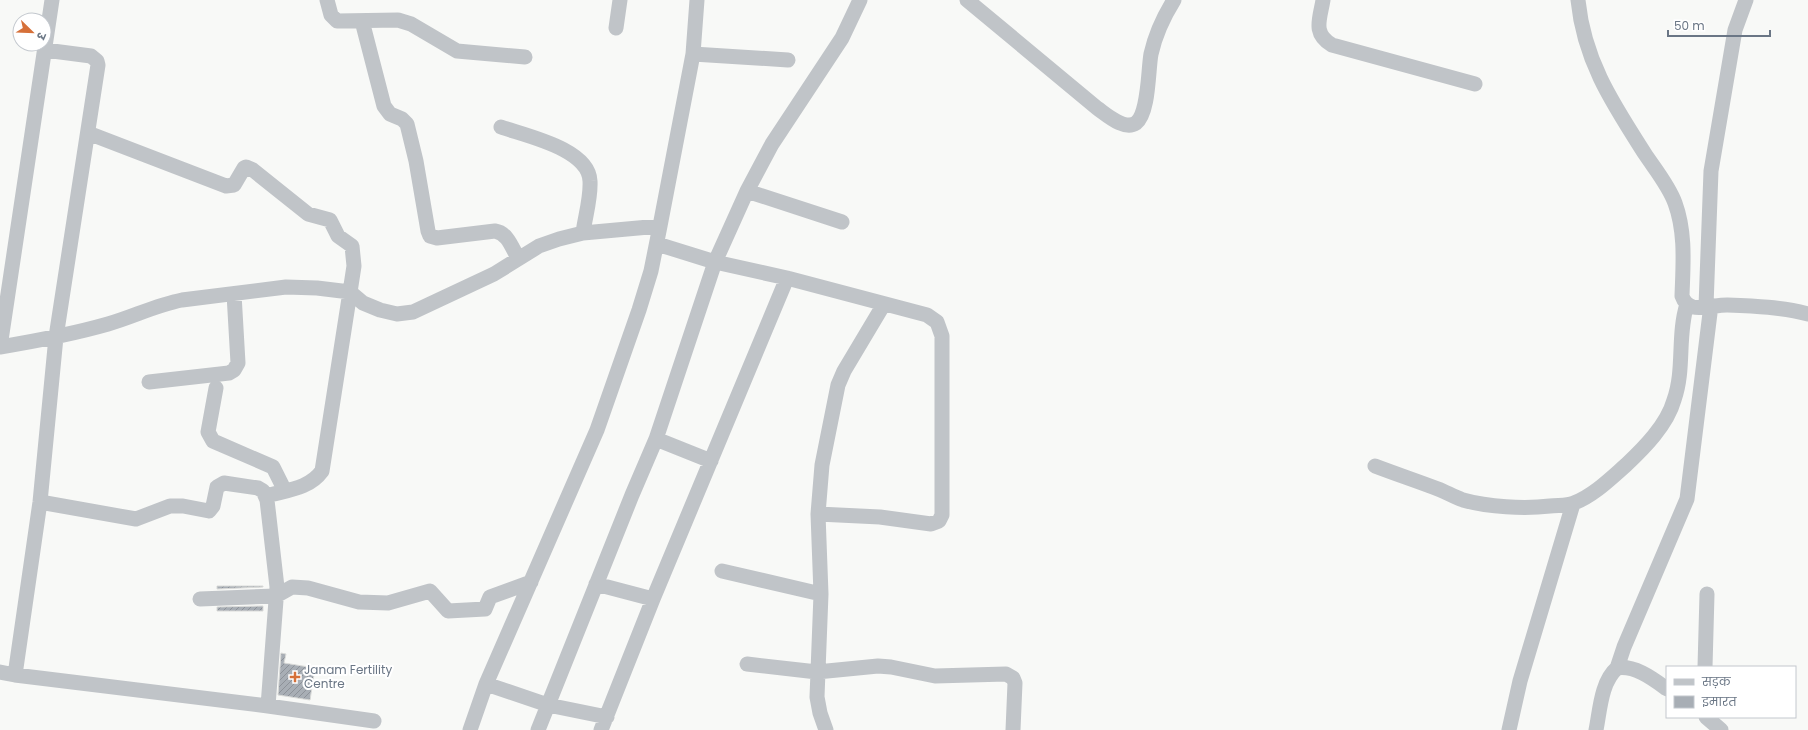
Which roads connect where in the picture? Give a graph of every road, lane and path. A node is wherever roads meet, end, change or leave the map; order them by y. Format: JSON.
{"nodes":[{"id":1,"x":52,"y":0,"type":"edge"},
{"id":2,"x":327,"y":0,"type":"edge"},
{"id":3,"x":620,"y":0,"type":"edge"},
{"id":4,"x":698,"y":0,"type":"edge"},
{"id":5,"x":860,"y":0,"type":"edge"},
{"id":6,"x":967,"y":0,"type":"edge"},
{"id":7,"x":1174,"y":0,"type":"edge"},
{"id":8,"x":1323,"y":0,"type":"edge"},
{"id":9,"x":1578,"y":0,"type":"edge"},
{"id":10,"x":1746,"y":0,"type":"edge"},
{"id":11,"x":50,"y":12,"type":"edge"},
{"id":12,"x":362,"y":21,"type":"junction"},
{"id":13,"x":616,"y":28,"type":"dead end"},
{"id":14,"x":52,"y":51,"type":"edge"},
{"id":15,"x":45,"y":52,"type":"edge"},
{"id":16,"x":693,"y":54,"type":"junction"},
{"id":17,"x":525,"y":57,"type":"dead end"},
{"id":18,"x":788,"y":60,"type":"dead end"},
{"id":19,"x":1475,"y":84,"type":"dead end"},
{"id":20,"x":501,"y":127,"type":"dead end"},
{"id":21,"x":88,"y":133,"type":"junction"},
{"id":22,"x":747,"y":191,"type":"junction"},
{"id":23,"x":842,"y":222,"type":"dead end"},
{"id":24,"x":660,"y":226,"type":"junction"},
{"id":25,"x":583,"y":233,"type":"junction"},
{"id":26,"x":657,"y":244,"type":"junction"},
{"id":27,"x":518,"y":258,"type":"junction"},
{"id":28,"x":715,"y":262,"type":"junction"},
{"id":29,"x":787,"y":278,"type":"junction"},
{"id":30,"x":350,"y":292,"type":"junction"},
{"id":31,"x":234,"y":294,"type":"junction"},
{"id":32,"x":884,"y":304,"type":"junction"},
{"id":33,"x":1687,"y":304,"type":"junction"},
{"id":34,"x":1708,"y":306,"type":"junction"},
{"id":35,"x":1808,"y":314,"type":"edge"},
{"id":36,"x":56,"y":337,"type":"junction"},
{"id":37,"x":0,"y":347,"type":"edge"},
{"id":38,"x":149,"y":382,"type":"dead end"},
{"id":39,"x":216,"y":388,"type":"dead end"},
{"id":40,"x":656,"y":439,"type":"junction"},
{"id":41,"x":710,"y":461,"type":"junction"},
{"id":42,"x":1375,"y":466,"type":"dead end"},
{"id":43,"x":286,"y":491,"type":"junction"},
{"id":44,"x":266,"y":496,"type":"junction"},
{"id":45,"x":40,"y":502,"type":"junction"},
{"id":46,"x":1573,"y":504,"type":"junction"},
{"id":47,"x":818,"y":514,"type":"junction"},
{"id":48,"x":722,"y":571,"type":"dead end"},
{"id":49,"x":531,"y":582,"type":"junction"},
{"id":50,"x":596,"y":584,"type":"junction"},
{"id":51,"x":821,"y":594,"type":"junction"},
{"id":52,"x":1707,"y":594,"type":"dead end"},
{"id":53,"x":276,"y":596,"type":"junction"},
{"id":54,"x":200,"y":599,"type":"dead end"},
{"id":55,"x":653,"y":599,"type":"junction"},
{"id":56,"x":747,"y":664,"type":"dead end"},
{"id":57,"x":1705,"y":666,"type":"edge"},
{"id":58,"x":1617,"y":668,"type":"junction"},
{"id":59,"x":0,"y":672,"type":"edge"},
{"id":60,"x":817,"y":672,"type":"junction"},
{"id":61,"x":15,"y":675,"type":"junction"},
{"id":62,"x":486,"y":684,"type":"junction"},
{"id":63,"x":1666,"y":688,"type":"edge"},
{"id":64,"x":548,"y":705,"type":"junction"},
{"id":65,"x":268,"y":706,"type":"junction"},
{"id":66,"x":1707,"y":718,"type":"edge"},
{"id":67,"x":374,"y":721,"type":"dead end"},
{"id":68,"x":604,"y":724,"type":"edge"},
{"id":69,"x":470,"y":730,"type":"edge"},
{"id":70,"x":538,"y":730,"type":"edge"},
{"id":71,"x":826,"y":730,"type":"edge"},
{"id":72,"x":1013,"y":730,"type":"edge"},
{"id":73,"x":1509,"y":730,"type":"edge"},
{"id":74,"x":1596,"y":730,"type":"edge"},
{"id":75,"x":1721,"y":730,"type":"edge"}],
"edges":[{"from":1,"to":11,"type":"street"},
{"from":2,"to":12,"type":"street"},
{"from":3,"to":13,"type":"street"},
{"from":4,"to":16,"type":"street"},
{"from":5,"to":22,"type":"street"},
{"from":6,"to":7,"type":"street"},
{"from":8,"to":19,"type":"street"},
{"from":9,"to":33,"type":"street"},
{"from":10,"to":34,"type":"street"},
{"from":12,"to":17,"type":"street"},
{"from":12,"to":27,"type":"street"},
{"from":14,"to":21,"type":"street"},
{"from":15,"to":37,"type":"street"},
{"from":16,"to":18,"type":"street"},
{"from":16,"to":24,"type":"street"},
{"from":20,"to":25,"type":"street"},
{"from":21,"to":30,"type":"street"},
{"from":21,"to":36,"type":"street"},
{"from":22,"to":23,"type":"street"},
{"from":22,"to":28,"type":"street"},
{"from":24,"to":25,"type":"street"},
{"from":24,"to":26,"type":"street"},
{"from":25,"to":27,"type":"street"},
{"from":26,"to":28,"type":"street"},
{"from":26,"to":49,"type":"street"},
{"from":27,"to":30,"type":"street"},
{"from":28,"to":29,"type":"street"},
{"from":28,"to":40,"type":"street"},
{"from":29,"to":32,"type":"street"},
{"from":29,"to":41,"type":"street"},
{"from":30,"to":31,"type":"street"},
{"from":30,"to":43,"type":"street"},
{"from":31,"to":36,"type":"street"},
{"from":31,"to":38,"type":"street"},
{"from":32,"to":47,"type":"street"},
{"from":32,"to":47,"type":"street"},
{"from":33,"to":34,"type":"street"},
{"from":33,"to":46,"type":"street"},
{"from":34,"to":35,"type":"street"},
{"from":34,"to":58,"type":"street"},
{"from":36,"to":37,"type":"street"},
{"from":36,"to":45,"type":"street"},
{"from":39,"to":43,"type":"street"},
{"from":40,"to":41,"type":"street"},
{"from":40,"to":50,"type":"street"},
{"from":41,"to":55,"type":"street"},
{"from":42,"to":46,"type":"street"},
{"from":43,"to":44,"type":"street"},
{"from":44,"to":45,"type":"street"},
{"from":44,"to":53,"type":"street"},
{"from":45,"to":61,"type":"street"},
{"from":46,"to":73,"type":"street"},
{"from":47,"to":51,"type":"street"},
{"from":48,"to":51,"type":"street"},
{"from":49,"to":53,"type":"street"},
{"from":49,"to":62,"type":"street"},
{"from":50,"to":55,"type":"street"},
{"from":50,"to":64,"type":"street"},
{"from":51,"to":60,"type":"street"},
{"from":52,"to":57,"type":"street"},
{"from":53,"to":54,"type":"street"},
{"from":53,"to":65,"type":"street"},
{"from":55,"to":68,"type":"street"},
{"from":56,"to":60,"type":"street"},
{"from":58,"to":63,"type":"street"},
{"from":58,"to":74,"type":"street"},
{"from":59,"to":61,"type":"street"},
{"from":60,"to":71,"type":"street"},
{"from":60,"to":72,"type":"street"},
{"from":61,"to":65,"type":"street"},
{"from":62,"to":64,"type":"street"},
{"from":62,"to":69,"type":"street"},
{"from":64,"to":68,"type":"street"},
{"from":64,"to":70,"type":"street"},
{"from":65,"to":67,"type":"street"},
{"from":66,"to":75,"type":"street"}]}
